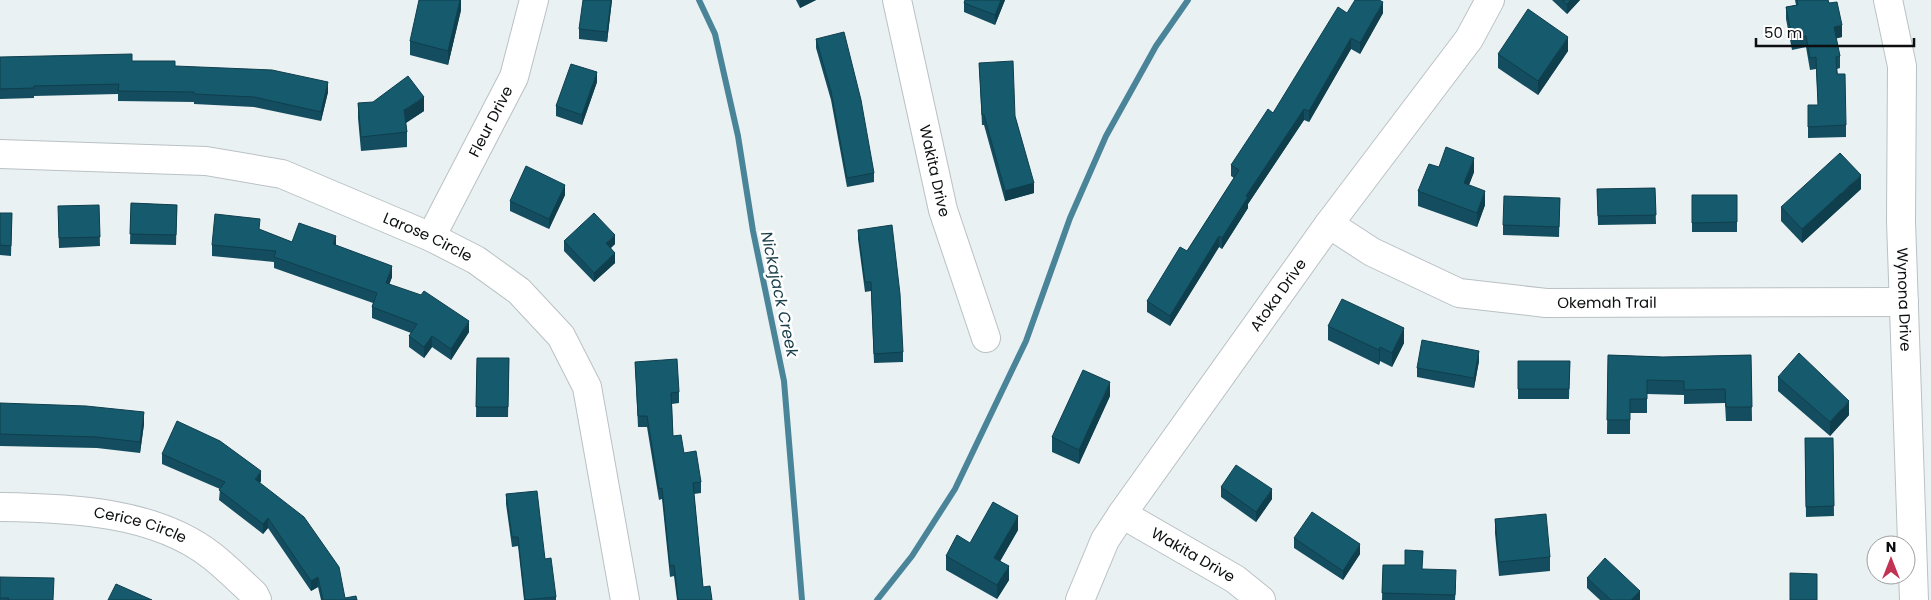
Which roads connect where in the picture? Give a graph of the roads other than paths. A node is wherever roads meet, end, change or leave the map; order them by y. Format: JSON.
{"nodes":[{"id":1,"x":534,"y":0,"type":"edge"},
{"id":2,"x":897,"y":0,"type":"edge"},
{"id":3,"x":1490,"y":0,"type":"edge"},
{"id":4,"x":1888,"y":0,"type":"edge"},
{"id":5,"x":0,"y":154,"type":"edge"},
{"id":6,"x":1329,"y":224,"type":"junction"},
{"id":7,"x":431,"y":237,"type":"junction"},
{"id":8,"x":1904,"y":302,"type":"junction"},
{"id":9,"x":986,"y":338,"type":"dead end"},
{"id":10,"x":0,"y":507,"type":"edge"},
{"id":11,"x":1122,"y":514,"type":"junction"},
{"id":12,"x":257,"y":600,"type":"edge"},
{"id":13,"x":625,"y":600,"type":"edge"},
{"id":14,"x":1080,"y":600,"type":"edge"},
{"id":15,"x":1261,"y":600,"type":"edge"},
{"id":16,"x":1914,"y":600,"type":"edge"}],
"edges":[{"from":1,"to":7,"type":"street","name":"Fleur Drive"},
{"from":2,"to":9,"type":"street","name":"Wakita Drive"},
{"from":3,"to":6,"type":"street","name":"Atoka Drive"},
{"from":4,"to":8,"type":"street","name":"Wynona Drive"},
{"from":5,"to":7,"type":"street","name":"Larose Circle"},
{"from":6,"to":8,"type":"street","name":"Okemah Trail"},
{"from":6,"to":11,"type":"street","name":"Atoka Drive"},
{"from":7,"to":13,"type":"street","name":"Larose Circle"},
{"from":8,"to":16,"type":"street","name":"Wynona Drive"},
{"from":10,"to":12,"type":"street","name":"Cerice Circle"},
{"from":11,"to":14,"type":"street","name":"Atoka Drive"},
{"from":11,"to":15,"type":"street","name":"Wakita Drive"}]}
